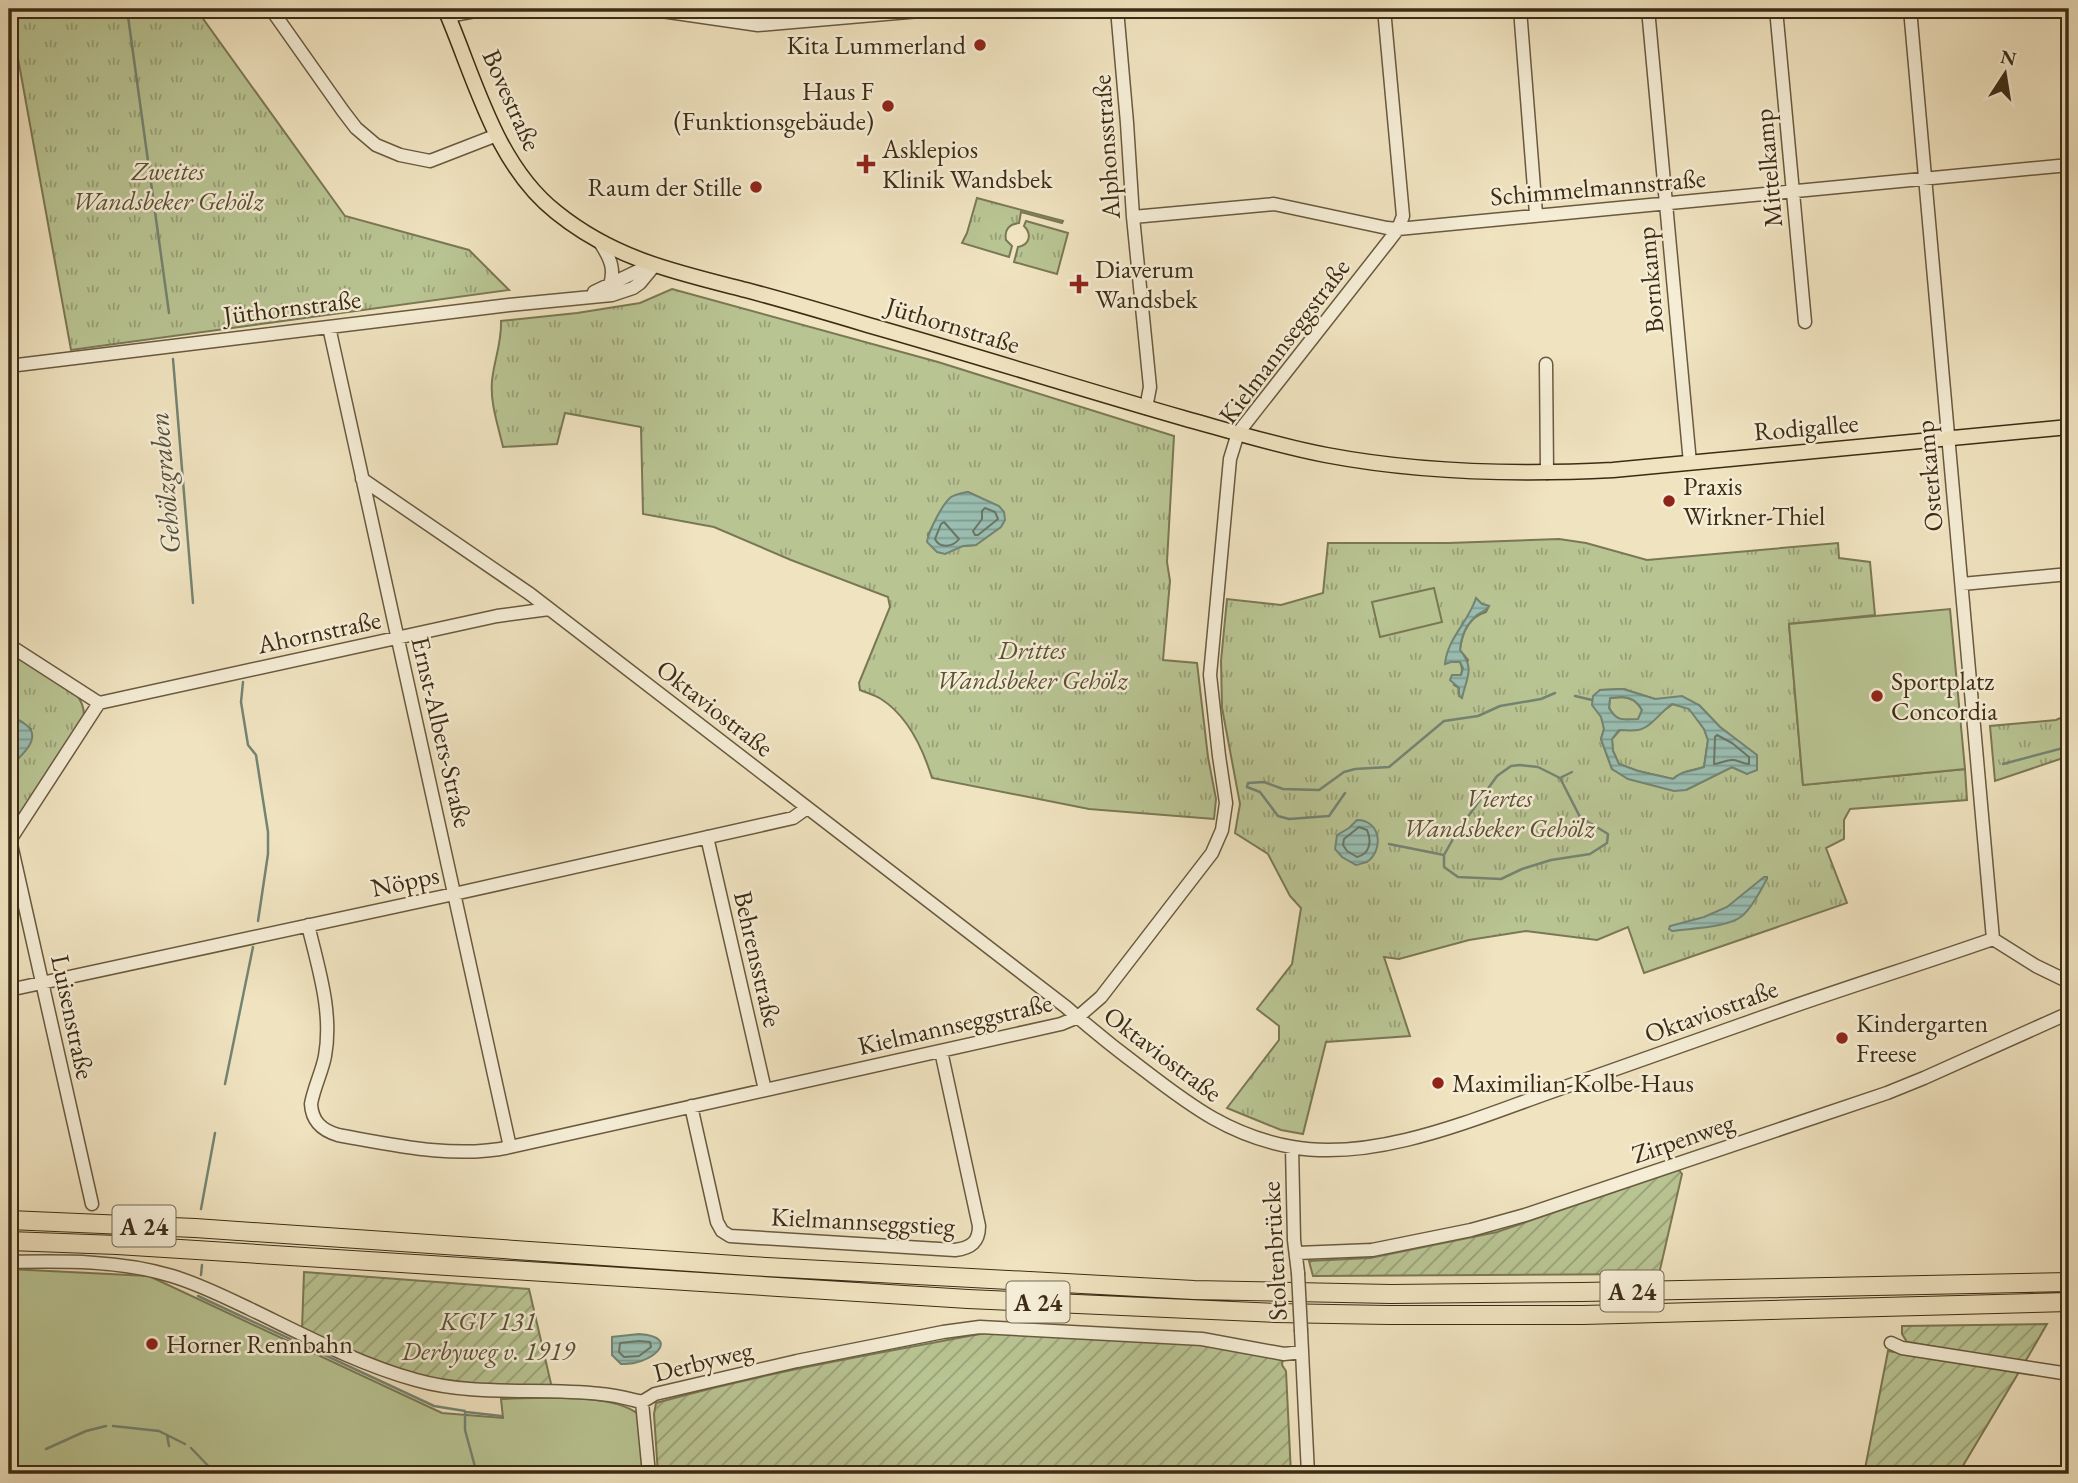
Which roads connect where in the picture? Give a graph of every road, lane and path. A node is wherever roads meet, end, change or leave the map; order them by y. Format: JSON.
{"nodes":[{"id":1,"x":271,"y":9,"type":"edge"},
{"id":2,"x":486,"y":9,"type":"edge"},
{"id":3,"x":648,"y":9,"type":"edge"},
{"id":4,"x":757,"y":9,"type":"edge"},
{"id":5,"x":943,"y":9,"type":"edge"},
{"id":6,"x":1117,"y":9,"type":"edge"},
{"id":7,"x":1384,"y":9,"type":"edge"},
{"id":8,"x":1520,"y":9,"type":"edge"},
{"id":9,"x":1648,"y":9,"type":"edge"},
{"id":10,"x":1776,"y":9,"type":"edge"},
{"id":11,"x":1910,"y":9,"type":"edge"},
{"id":12,"x":447,"y":12,"type":"edge"},
{"id":13,"x":758,"y":24,"type":"junction"},
{"id":14,"x":496,"y":135,"type":"junction"},
{"id":15,"x":2069,"y":165,"type":"edge"},
{"id":16,"x":1924,"y":178,"type":"junction"},
{"id":17,"x":1793,"y":193,"type":"junction"},
{"id":18,"x":1665,"y":204,"type":"junction"},
{"id":19,"x":1536,"y":214,"type":"junction"},
{"id":20,"x":1133,"y":217,"type":"junction"},
{"id":21,"x":1398,"y":229,"type":"junction"},
{"id":22,"x":601,"y":244,"type":"junction"},
{"id":23,"x":654,"y":266,"type":"junction"},
{"id":24,"x":609,"y":286,"type":"junction"},
{"id":25,"x":580,"y":297,"type":"junction"},
{"id":26,"x":1805,"y":323,"type":"dead end"},
{"id":27,"x":329,"y":327,"type":"junction"},
{"id":28,"x":1546,"y":364,"type":"dead end"},
{"id":29,"x":9,"y":366,"type":"edge"},
{"id":30,"x":1146,"y":408,"type":"junction"},
{"id":31,"x":2069,"y":427,"type":"edge"},
{"id":32,"x":1238,"y":433,"type":"junction"},
{"id":33,"x":1949,"y":439,"type":"junction"},
{"id":34,"x":1690,"y":463,"type":"junction"},
{"id":35,"x":1547,"y":473,"type":"junction"},
{"id":36,"x":362,"y":479,"type":"junction"},
{"id":37,"x":2069,"y":574,"type":"edge"},
{"id":38,"x":1962,"y":584,"type":"junction"},
{"id":39,"x":549,"y":609,"type":"junction"},
{"id":40,"x":397,"y":638,"type":"junction"},
{"id":41,"x":9,"y":645,"type":"edge"},
{"id":42,"x":99,"y":703,"type":"junction"},
{"id":43,"x":807,"y":808,"type":"junction"},
{"id":44,"x":707,"y":837,"type":"junction"},
{"id":45,"x":10,"y":839,"type":"edge"},
{"id":46,"x":454,"y":894,"type":"junction"},
{"id":47,"x":308,"y":925,"type":"junction"},
{"id":48,"x":1993,"y":939,"type":"junction"},
{"id":49,"x":2069,"y":982,"type":"edge"},
{"id":50,"x":42,"y":983,"type":"junction"},
{"id":51,"x":9,"y":990,"type":"edge"},
{"id":52,"x":2069,"y":1013,"type":"edge"},
{"id":53,"x":1078,"y":1017,"type":"junction"},
{"id":54,"x":941,"y":1051,"type":"junction"},
{"id":55,"x":765,"y":1090,"type":"junction"},
{"id":56,"x":691,"y":1106,"type":"junction"},
{"id":57,"x":510,"y":1147,"type":"junction"},
{"id":58,"x":1292,"y":1147,"type":"junction"},
{"id":59,"x":92,"y":1204,"type":"dead end"},
{"id":60,"x":9,"y":1220,"type":"edge"},
{"id":61,"x":9,"y":1241,"type":"edge"},
{"id":62,"x":1297,"y":1253,"type":"junction"},
{"id":63,"x":9,"y":1262,"type":"edge"},
{"id":64,"x":2069,"y":1282,"type":"edge"},
{"id":65,"x":2069,"y":1303,"type":"edge"},
{"id":66,"x":1891,"y":1343,"type":"dead end"},
{"id":67,"x":1303,"y":1352,"type":"junction"},
{"id":68,"x":2069,"y":1374,"type":"edge"},
{"id":69,"x":642,"y":1402,"type":"junction"},
{"id":70,"x":649,"y":1474,"type":"edge"},
{"id":71,"x":1308,"y":1474,"type":"edge"}],
"edges":[{"from":1,"to":14,"type":"street"},
{"from":2,"to":12,"type":"street"},
{"from":3,"to":13,"type":"street"},
{"from":4,"to":13,"type":"street"},
{"from":5,"to":13,"type":"street"},
{"from":6,"to":20,"type":"street","name":"Alphonsstraße"},
{"from":7,"to":21,"type":"street"},
{"from":8,"to":19,"type":"street"},
{"from":9,"to":18,"type":"street","name":"Bornkamp"},
{"from":10,"to":17,"type":"street","name":"Mittelkamp"},
{"from":11,"to":16,"type":"street","name":"Osterkamp"},
{"from":12,"to":14,"type":"main road","name":"Bovestraße"},
{"from":14,"to":22,"type":"main road","name":"Bovestraße"},
{"from":15,"to":16,"type":"street","name":"Schimmelmannstraße"},
{"from":16,"to":17,"type":"street","name":"Schimmelmannstraße"},
{"from":16,"to":33,"type":"street","name":"Osterkamp"},
{"from":17,"to":18,"type":"street","name":"Schimmelmannstraße"},
{"from":17,"to":26,"type":"street","name":"Mittelkamp"},
{"from":18,"to":19,"type":"street","name":"Schimmelmannstraße"},
{"from":18,"to":34,"type":"street","name":"Bornkamp"},
{"from":19,"to":21,"type":"street","name":"Schimmelmannstraße"},
{"from":20,"to":21,"type":"street","name":"Schimmelmannstraße"},
{"from":20,"to":30,"type":"street","name":"Alphonsstraße"},
{"from":21,"to":32,"type":"street","name":"Kielmannseggstraße"},
{"from":22,"to":23,"type":"main road","name":"Bovestraße"},
{"from":22,"to":24,"type":"street"},
{"from":23,"to":24,"type":"street","name":"Jüthornstraße"},
{"from":23,"to":25,"type":"street","name":"Jüthornstraße"},
{"from":23,"to":30,"type":"main road","name":"Jüthornstraße"},
{"from":24,"to":25,"type":"street","name":"Jüthornstraße"},
{"from":25,"to":27,"type":"street","name":"Jüthornstraße"},
{"from":27,"to":29,"type":"street","name":"Jüthornstraße"},
{"from":27,"to":36,"type":"street","name":"Ernst-Albers-Straße"},
{"from":28,"to":35,"type":"street"},
{"from":30,"to":32,"type":"main road","name":"Jüthornstraße"},
{"from":31,"to":33,"type":"main road","name":"Rodigallee"},
{"from":32,"to":35,"type":"main road","name":"Rodigallee"},
{"from":32,"to":53,"type":"street","name":"Kielmannseggstraße"},
{"from":33,"to":34,"type":"main road","name":"Rodigallee"},
{"from":33,"to":38,"type":"street","name":"Osterkamp"},
{"from":34,"to":35,"type":"main road","name":"Rodigallee"},
{"from":36,"to":39,"type":"street","name":"Oktaviostraße"},
{"from":36,"to":40,"type":"street","name":"Ernst-Albers-Straße"},
{"from":37,"to":38,"type":"street"},
{"from":38,"to":48,"type":"street","name":"Osterkamp"},
{"from":39,"to":40,"type":"street","name":"Ahornstraße"},
{"from":39,"to":43,"type":"street","name":"Oktaviostraße"},
{"from":40,"to":42,"type":"street","name":"Ahornstraße"},
{"from":40,"to":46,"type":"street","name":"Ernst-Albers-Straße"},
{"from":41,"to":42,"type":"street"},
{"from":42,"to":45,"type":"street"},
{"from":43,"to":44,"type":"street","name":"Nöpps"},
{"from":43,"to":53,"type":"street","name":"Oktaviostraße"},
{"from":44,"to":46,"type":"street","name":"Nöpps"},
{"from":44,"to":55,"type":"street","name":"Behrensstraße"},
{"from":45,"to":50,"type":"street","name":"Luisenstraße"},
{"from":46,"to":47,"type":"street","name":"Nöpps"},
{"from":46,"to":57,"type":"street","name":"Ernst-Albers-Straße"},
{"from":47,"to":50,"type":"street","name":"Nöpps"},
{"from":47,"to":57,"type":"street","name":"Kielmannseggstraße"},
{"from":48,"to":49,"type":"street"},
{"from":48,"to":58,"type":"street","name":"Oktaviostraße"},
{"from":50,"to":51,"type":"street","name":"Nöpps"},
{"from":50,"to":59,"type":"street","name":"Luisenstraße"},
{"from":52,"to":62,"type":"street","name":"Zirpenweg"},
{"from":53,"to":54,"type":"street","name":"Kielmannseggstraße"},
{"from":53,"to":58,"type":"street","name":"Oktaviostraße"},
{"from":54,"to":55,"type":"street","name":"Kielmannseggstraße"},
{"from":54,"to":56,"type":"street","name":"Kielmannseggstieg"},
{"from":55,"to":56,"type":"street","name":"Kielmannseggstraße"},
{"from":56,"to":57,"type":"street","name":"Kielmannseggstraße"},
{"from":58,"to":62,"type":"street","name":"Stoltenbrücke"},
{"from":60,"to":64,"type":"highway","number":"A 24"},
{"from":61,"to":65,"type":"highway","number":"A 24"},
{"from":62,"to":67,"type":"street","name":"Stoltenbrücke","bridge":true},
{"from":63,"to":69,"type":"street","name":"Derbyweg"},
{"from":66,"to":68,"type":"street"},
{"from":67,"to":69,"type":"street","name":"Derbyweg"},
{"from":67,"to":71,"type":"street","name":"Stoltenbrücke"},
{"from":69,"to":70,"type":"street"}]}
